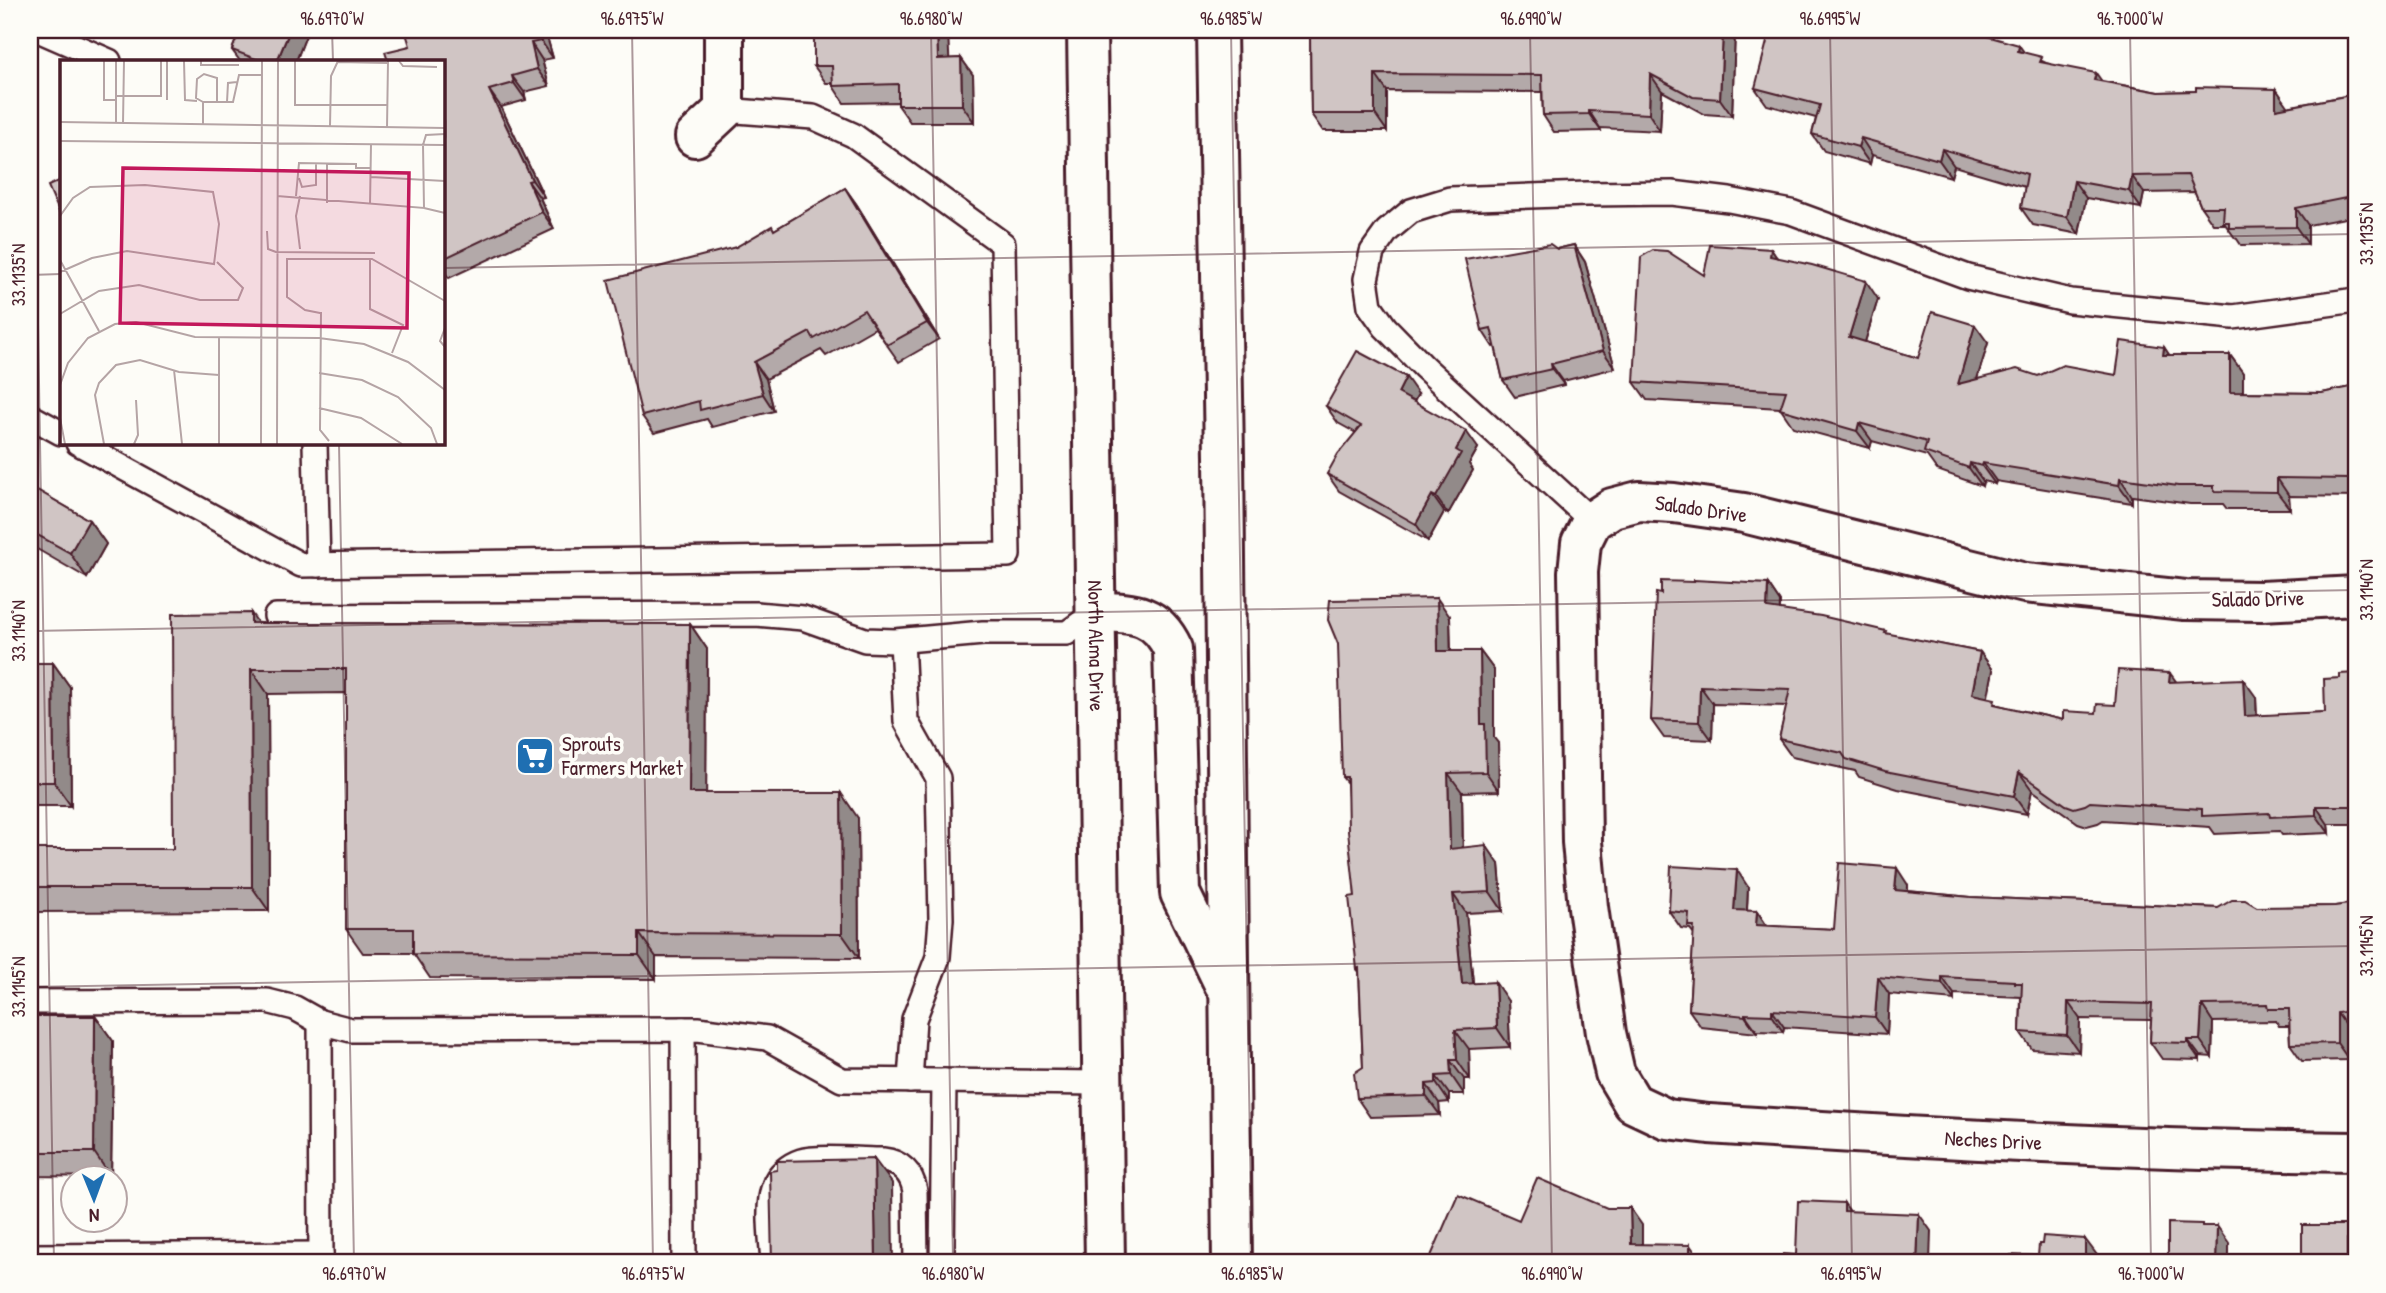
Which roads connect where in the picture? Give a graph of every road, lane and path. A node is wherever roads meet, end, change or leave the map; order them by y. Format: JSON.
{"nodes":[{"id":1,"x":38,"y":30,"type":"edge"},
{"id":2,"x":724,"y":30,"type":"edge"},
{"id":3,"x":1087,"y":30,"type":"edge"},
{"id":4,"x":1216,"y":30,"type":"edge"},
{"id":5,"x":106,"y":60,"type":"edge"},
{"id":6,"x":724,"y":110,"type":"junction"},
{"id":7,"x":695,"y":137,"type":"dead end"},
{"id":8,"x":2356,"y":300,"type":"edge"},
{"id":9,"x":30,"y":416,"type":"edge"},
{"id":10,"x":60,"y":432,"type":"edge"},
{"id":11,"x":80,"y":444,"type":"edge"},
{"id":12,"x":315,"y":444,"type":"edge"},
{"id":13,"x":1592,"y":521,"type":"junction"},
{"id":14,"x":317,"y":565,"type":"junction"},
{"id":15,"x":2356,"y":596,"type":"edge"},
{"id":16,"x":1096,"y":612,"type":"junction"},
{"id":17,"x":276,"y":616,"type":"dead end"},
{"id":18,"x":902,"y":641,"type":"junction"},
{"id":19,"x":1229,"y":995,"type":"junction"},
{"id":20,"x":30,"y":1002,"type":"edge"},
{"id":21,"x":320,"y":1022,"type":"junction"},
{"id":22,"x":683,"y":1029,"type":"junction"},
{"id":23,"x":910,"y":1081,"type":"junction"},
{"id":24,"x":944,"y":1081,"type":"junction"},
{"id":25,"x":1102,"y":1083,"type":"junction"},
{"id":26,"x":2356,"y":1152,"type":"edge"},
{"id":27,"x":30,"y":1256,"type":"edge"},
{"id":28,"x":321,"y":1259,"type":"edge"},
{"id":29,"x":684,"y":1263,"type":"edge"},
{"id":30,"x":773,"y":1263,"type":"edge"},
{"id":31,"x":916,"y":1263,"type":"edge"},
{"id":32,"x":942,"y":1263,"type":"edge"},
{"id":33,"x":1105,"y":1263,"type":"edge"},
{"id":34,"x":1232,"y":1263,"type":"edge"}],
"edges":[{"from":1,"to":5,"type":"lane"},
{"from":2,"to":6,"type":"main road"},
{"from":3,"to":16,"type":"main road","name":"North Alma Drive"},
{"from":4,"to":19,"type":"main road"},
{"from":6,"to":7,"type":"main road"},
{"from":6,"to":14,"type":"lane"},
{"from":8,"to":13,"type":"lane"},
{"from":9,"to":10,"type":"lane"},
{"from":11,"to":14,"type":"lane"},
{"from":12,"to":14,"type":"lane"},
{"from":13,"to":15,"type":"main road","name":"Salado Drive"},
{"from":13,"to":26,"type":"main road","name":"Neches Drive"},
{"from":16,"to":18,"type":"lane"},
{"from":16,"to":19,"type":"main road"},
{"from":16,"to":25,"type":"main road","name":"North Alma Drive"},
{"from":17,"to":18,"type":"lane"},
{"from":18,"to":23,"type":"lane"},
{"from":19,"to":34,"type":"main road"},
{"from":20,"to":21,"type":"lane"},
{"from":21,"to":22,"type":"lane"},
{"from":21,"to":28,"type":"lane"},
{"from":22,"to":23,"type":"lane"},
{"from":22,"to":29,"type":"lane"},
{"from":23,"to":24,"type":"lane"},
{"from":24,"to":25,"type":"lane"},
{"from":24,"to":32,"type":"lane"},
{"from":25,"to":33,"type":"main road","name":"North Alma Drive"},
{"from":27,"to":28,"type":"lane"},
{"from":30,"to":31,"type":"lane"}]}
